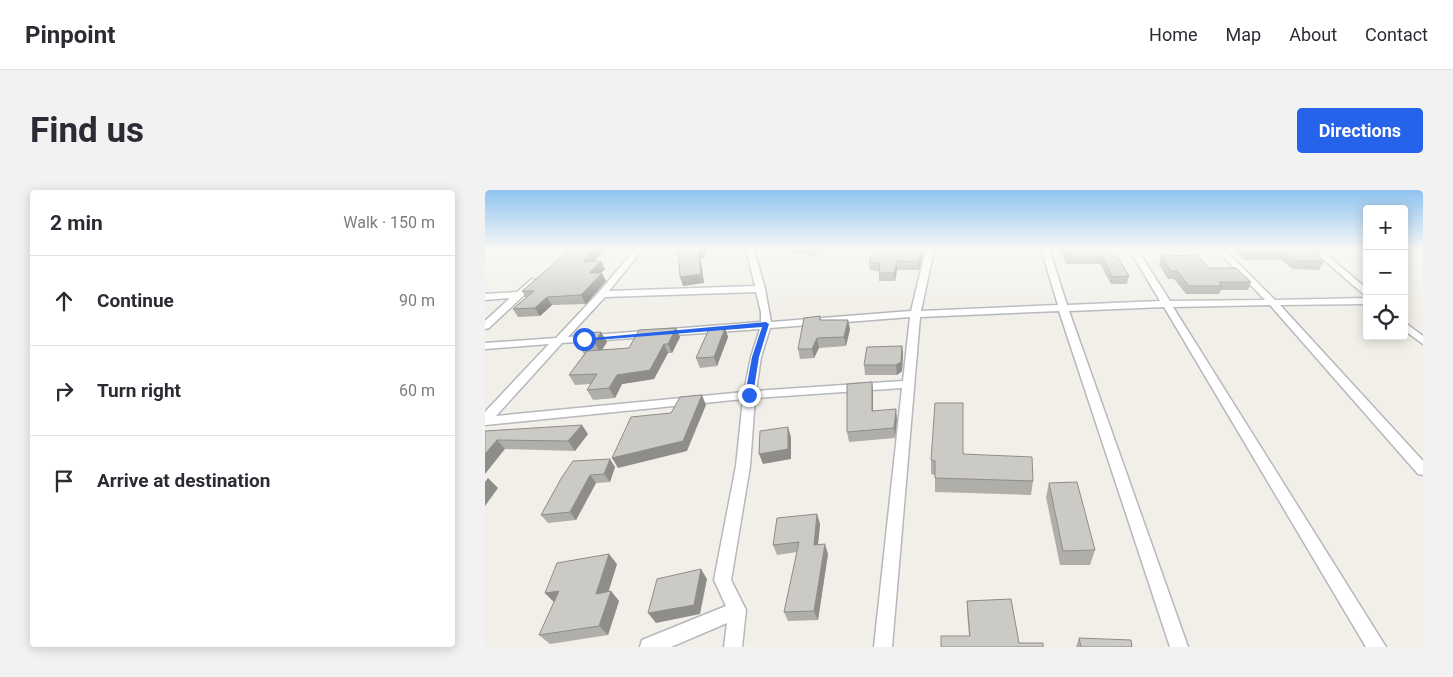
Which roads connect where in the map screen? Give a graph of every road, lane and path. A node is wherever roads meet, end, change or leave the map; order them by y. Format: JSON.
{"nodes":[{"id":1,"x":621,"y":270,"type":"edge"},
{"id":2,"x":756,"y":270,"type":"edge"},
{"id":3,"x":925,"y":270,"type":"edge"},
{"id":4,"x":1052,"y":270,"type":"edge"},
{"id":5,"x":1146,"y":270,"type":"edge"},
{"id":6,"x":1241,"y":270,"type":"edge"},
{"id":7,"x":1340,"y":270,"type":"edge"},
{"id":8,"x":539,"y":278,"type":"edge"},
{"id":9,"x":761,"y":289,"type":"junction"},
{"id":10,"x":1363,"y":291,"type":"edge"},
{"id":11,"x":602,"y":294,"type":"junction"},
{"id":12,"x":519,"y":295,"type":"junction"},
{"id":13,"x":485,"y":297,"type":"edge"},
{"id":14,"x":1363,"y":301,"type":"edge"},
{"id":15,"x":1273,"y":303,"type":"junction"},
{"id":16,"x":1167,"y":304,"type":"junction"},
{"id":17,"x":1063,"y":308,"type":"junction"},
{"id":18,"x":915,"y":314,"type":"junction"},
{"id":19,"x":766,"y":324,"type":"junction"},
{"id":20,"x":485,"y":326,"type":"edge"},
{"id":21,"x":1408,"y":329,"type":"edge"},
{"id":22,"x":559,"y":340,"type":"junction"},
{"id":23,"x":1423,"y":341,"type":"edge"},
{"id":24,"x":485,"y":346,"type":"edge"},
{"id":25,"x":908,"y":384,"type":"junction"},
{"id":26,"x":749,"y":395,"type":"junction"},
{"id":27,"x":485,"y":420,"type":"edge"},
{"id":28,"x":1423,"y":470,"type":"edge"},
{"id":29,"x":737,"y":610,"type":"junction"},
{"id":30,"x":649,"y":647,"type":"edge"},
{"id":31,"x":733,"y":647,"type":"edge"},
{"id":32,"x":883,"y":647,"type":"edge"},
{"id":33,"x":1179,"y":647,"type":"edge"},
{"id":34,"x":1377,"y":647,"type":"edge"}],
"edges":[{"from":1,"to":11,"type":"street"},
{"from":2,"to":9,"type":"street"},
{"from":3,"to":18,"type":"street"},
{"from":4,"to":17,"type":"street"},
{"from":5,"to":16,"type":"street"},
{"from":6,"to":15,"type":"street"},
{"from":7,"to":10,"type":"street"},
{"from":8,"to":12,"type":"street"},
{"from":9,"to":11,"type":"street"},
{"from":9,"to":19,"type":"street"},
{"from":11,"to":22,"type":"street"},
{"from":12,"to":13,"type":"street"},
{"from":12,"to":20,"type":"street"},
{"from":14,"to":15,"type":"street"},
{"from":15,"to":16,"type":"street"},
{"from":15,"to":28,"type":"street"},
{"from":16,"to":17,"type":"street"},
{"from":16,"to":34,"type":"street"},
{"from":17,"to":18,"type":"street"},
{"from":17,"to":33,"type":"street"},
{"from":18,"to":19,"type":"street"},
{"from":18,"to":25,"type":"street"},
{"from":19,"to":22,"type":"street"},
{"from":19,"to":26,"type":"street"},
{"from":21,"to":23,"type":"street"},
{"from":22,"to":24,"type":"street"},
{"from":22,"to":27,"type":"street"},
{"from":25,"to":26,"type":"street"},
{"from":25,"to":32,"type":"street"},
{"from":26,"to":27,"type":"street"},
{"from":26,"to":29,"type":"street"},
{"from":29,"to":30,"type":"street"},
{"from":29,"to":31,"type":"street"}]}
